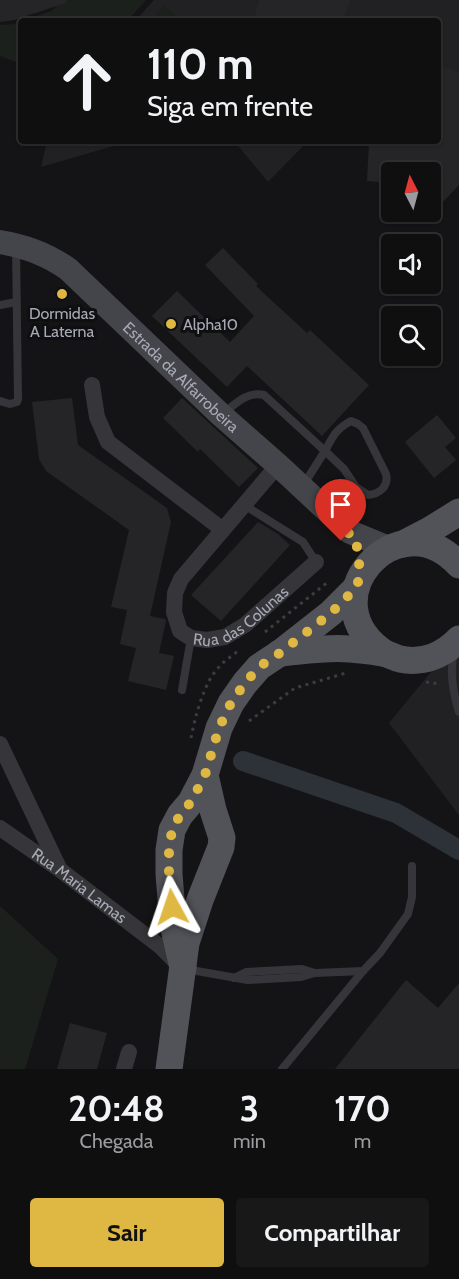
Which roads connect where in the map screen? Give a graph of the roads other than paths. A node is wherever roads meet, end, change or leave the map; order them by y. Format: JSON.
{"nodes":[{"id":1,"x":8,"y":244,"type":"edge"},
{"id":2,"x":16,"y":302,"type":"junction"},
{"id":3,"x":0,"y":305,"type":"edge"},
{"id":4,"x":92,"y":385,"type":"dead end"},
{"id":5,"x":0,"y":401,"type":"edge"},
{"id":6,"x":221,"y":415,"type":"junction"},
{"id":7,"x":325,"y":450,"type":"junction"},
{"id":8,"x":278,"y":465,"type":"junction"},
{"id":9,"x":302,"y":487,"type":"junction"},
{"id":10,"x":244,"y":505,"type":"junction"},
{"id":11,"x":459,"y":512,"type":"edge"},
{"id":12,"x":224,"y":530,"type":"junction"},
{"id":13,"x":350,"y":532,"type":"junction"},
{"id":14,"x":396,"y":546,"type":"junction"},
{"id":15,"x":316,"y":562,"type":"joint"},
{"id":16,"x":459,"y":565,"type":"edge"},
{"id":17,"x":351,"y":580,"type":"junction"},
{"id":18,"x":191,"y":638,"type":"junction"},
{"id":19,"x":458,"y":639,"type":"edge"},
{"id":20,"x":280,"y":653,"type":"junction"},
{"id":21,"x":387,"y":654,"type":"junction"},
{"id":22,"x":182,"y":690,"type":"dead end"},
{"id":23,"x":459,"y":712,"type":"edge"},
{"id":24,"x":0,"y":744,"type":"edge"},
{"id":25,"x":205,"y":775,"type":"junction"},
{"id":26,"x":0,"y":828,"type":"edge"},
{"id":27,"x":412,"y":866,"type":"dead end"},
{"id":28,"x":59,"y":869,"type":"junction"},
{"id":29,"x":183,"y":968,"type":"junction"},
{"id":30,"x":363,"y":971,"type":"junction"},
{"id":31,"x":129,"y":1052,"type":"dead end"},
{"id":32,"x":124,"y":1069,"type":"edge"},
{"id":33,"x":169,"y":1069,"type":"edge"},
{"id":34,"x":282,"y":1069,"type":"edge"}],
"edges":[{"from":1,"to":2,"type":"lane"},
{"from":1,"to":6,"type":"main road","name":"Estrada da Alfarrobeira"},
{"from":2,"to":3,"type":"lane"},
{"from":2,"to":5,"type":"lane"},
{"from":4,"to":12,"type":"street"},
{"from":6,"to":7,"type":"lane"},
{"from":6,"to":8,"type":"main road","name":"Estrada da Alfarrobeira"},
{"from":7,"to":7,"type":"lane"},
{"from":7,"to":9,"type":"lane"},
{"from":8,"to":9,"type":"main road","name":"Estrada da Alfarrobeira"},
{"from":8,"to":10,"type":"street","name":"Rua das Colunas"},
{"from":9,"to":13,"type":"main road","name":"Estrada da Alfarrobeira"},
{"from":10,"to":12,"type":"street","name":"Rua das Colunas"},
{"from":10,"to":15,"type":"lane"},
{"from":11,"to":14,"type":"main road"},
{"from":12,"to":18,"type":"street","name":"Rua das Colunas"},
{"from":13,"to":14,"type":"main road","name":"Estrada da Alfarrobeira"},
{"from":13,"to":17,"type":"main road","name":"Estrada da Alfarrobeira"},
{"from":14,"to":16,"type":"main road"},
{"from":14,"to":17,"type":"main road"},
{"from":15,"to":18,"type":"street","name":"Rua das Colunas"},
{"from":17,"to":20,"type":"main road"},
{"from":17,"to":21,"type":"main road"},
{"from":18,"to":22,"type":"lane"},
{"from":19,"to":21,"type":"main road"},
{"from":19,"to":23,"type":"lane"},
{"from":20,"to":21,"type":"main road"},
{"from":20,"to":25,"type":"main road"},
{"from":24,"to":28,"type":"street"},
{"from":25,"to":29,"type":"main road"},
{"from":25,"to":29,"type":"main road"},
{"from":26,"to":28,"type":"street","name":"Rua Maria Lamas"},
{"from":27,"to":30,"type":"lane"},
{"from":28,"to":29,"type":"street","name":"Rua Maria Lamas"},
{"from":29,"to":30,"type":"lane"},
{"from":29,"to":33,"type":"main road"},
{"from":30,"to":34,"type":"lane"},
{"from":31,"to":32,"type":"street"}]}
